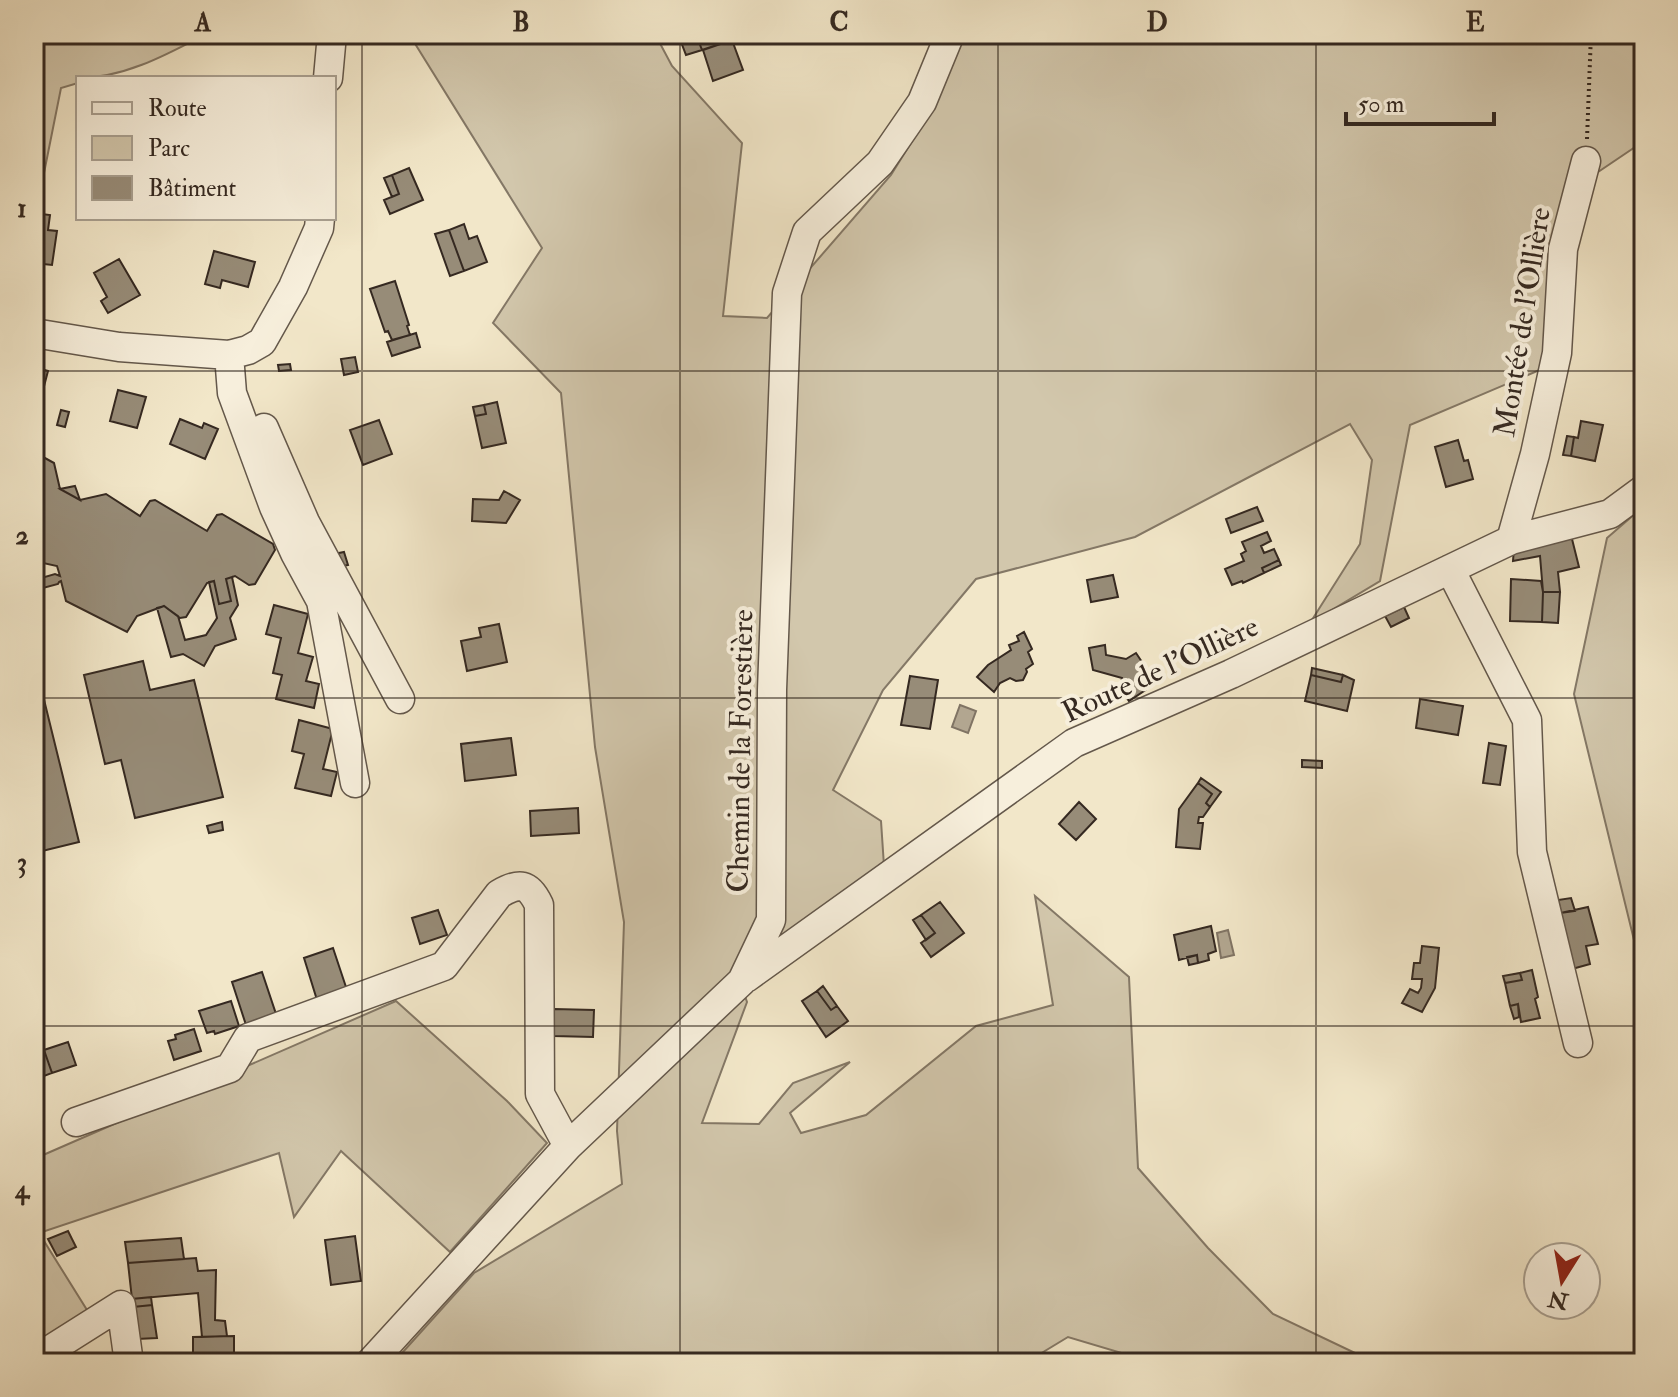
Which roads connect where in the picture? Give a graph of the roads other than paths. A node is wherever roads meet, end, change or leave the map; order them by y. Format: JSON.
{"nodes":[{"id":1,"x":332,"y":34,"type":"edge"},
{"id":2,"x":950,"y":34,"type":"edge"},
{"id":3,"x":328,"y":76,"type":"edge"},
{"id":4,"x":1586,"y":161,"type":"road end"},
{"id":5,"x":320,"y":220,"type":"edge"},
{"id":6,"x":34,"y":333,"type":"edge"},
{"id":7,"x":229,"y":355,"type":"junction"},
{"id":8,"x":1644,"y":489,"type":"edge"},
{"id":9,"x":1511,"y":540,"type":"junction"},
{"id":10,"x":1450,"y":569,"type":"junction"},
{"id":11,"x":400,"y":699,"type":"dead end"},
{"id":12,"x":355,"y":783,"type":"dead end"},
{"id":13,"x":742,"y":981,"type":"junction"},
{"id":14,"x":1578,"y":1043,"type":"dead end"},
{"id":15,"x":76,"y":1122,"type":"dead end"},
{"id":16,"x":568,"y":1146,"type":"junction"},
{"id":17,"x":34,"y":1360,"type":"edge"},
{"id":18,"x":129,"y":1363,"type":"edge"},
{"id":19,"x":370,"y":1363,"type":"edge"}],
"edges":[{"from":1,"to":3,"type":"street"},
{"from":2,"to":13,"type":"street","name":"Chemin de la Forestière"},
{"from":4,"to":9,"type":"street","name":"Montée de l'Ollière"},
{"from":5,"to":7,"type":"street"},
{"from":6,"to":7,"type":"street"},
{"from":7,"to":11,"type":"street"},
{"from":7,"to":12,"type":"street"},
{"from":8,"to":9,"type":"street","name":"Route de l'Ollière"},
{"from":9,"to":10,"type":"street","name":"Route de l'Ollière"},
{"from":10,"to":13,"type":"street","name":"Route de l'Ollière"},
{"from":10,"to":14,"type":"street"},
{"from":13,"to":16,"type":"street","name":"Chemin de la Forestière"},
{"from":15,"to":16,"type":"street"},
{"from":16,"to":19,"type":"street","name":"Chemin de la Forestière"},
{"from":17,"to":18,"type":"street"}]}
